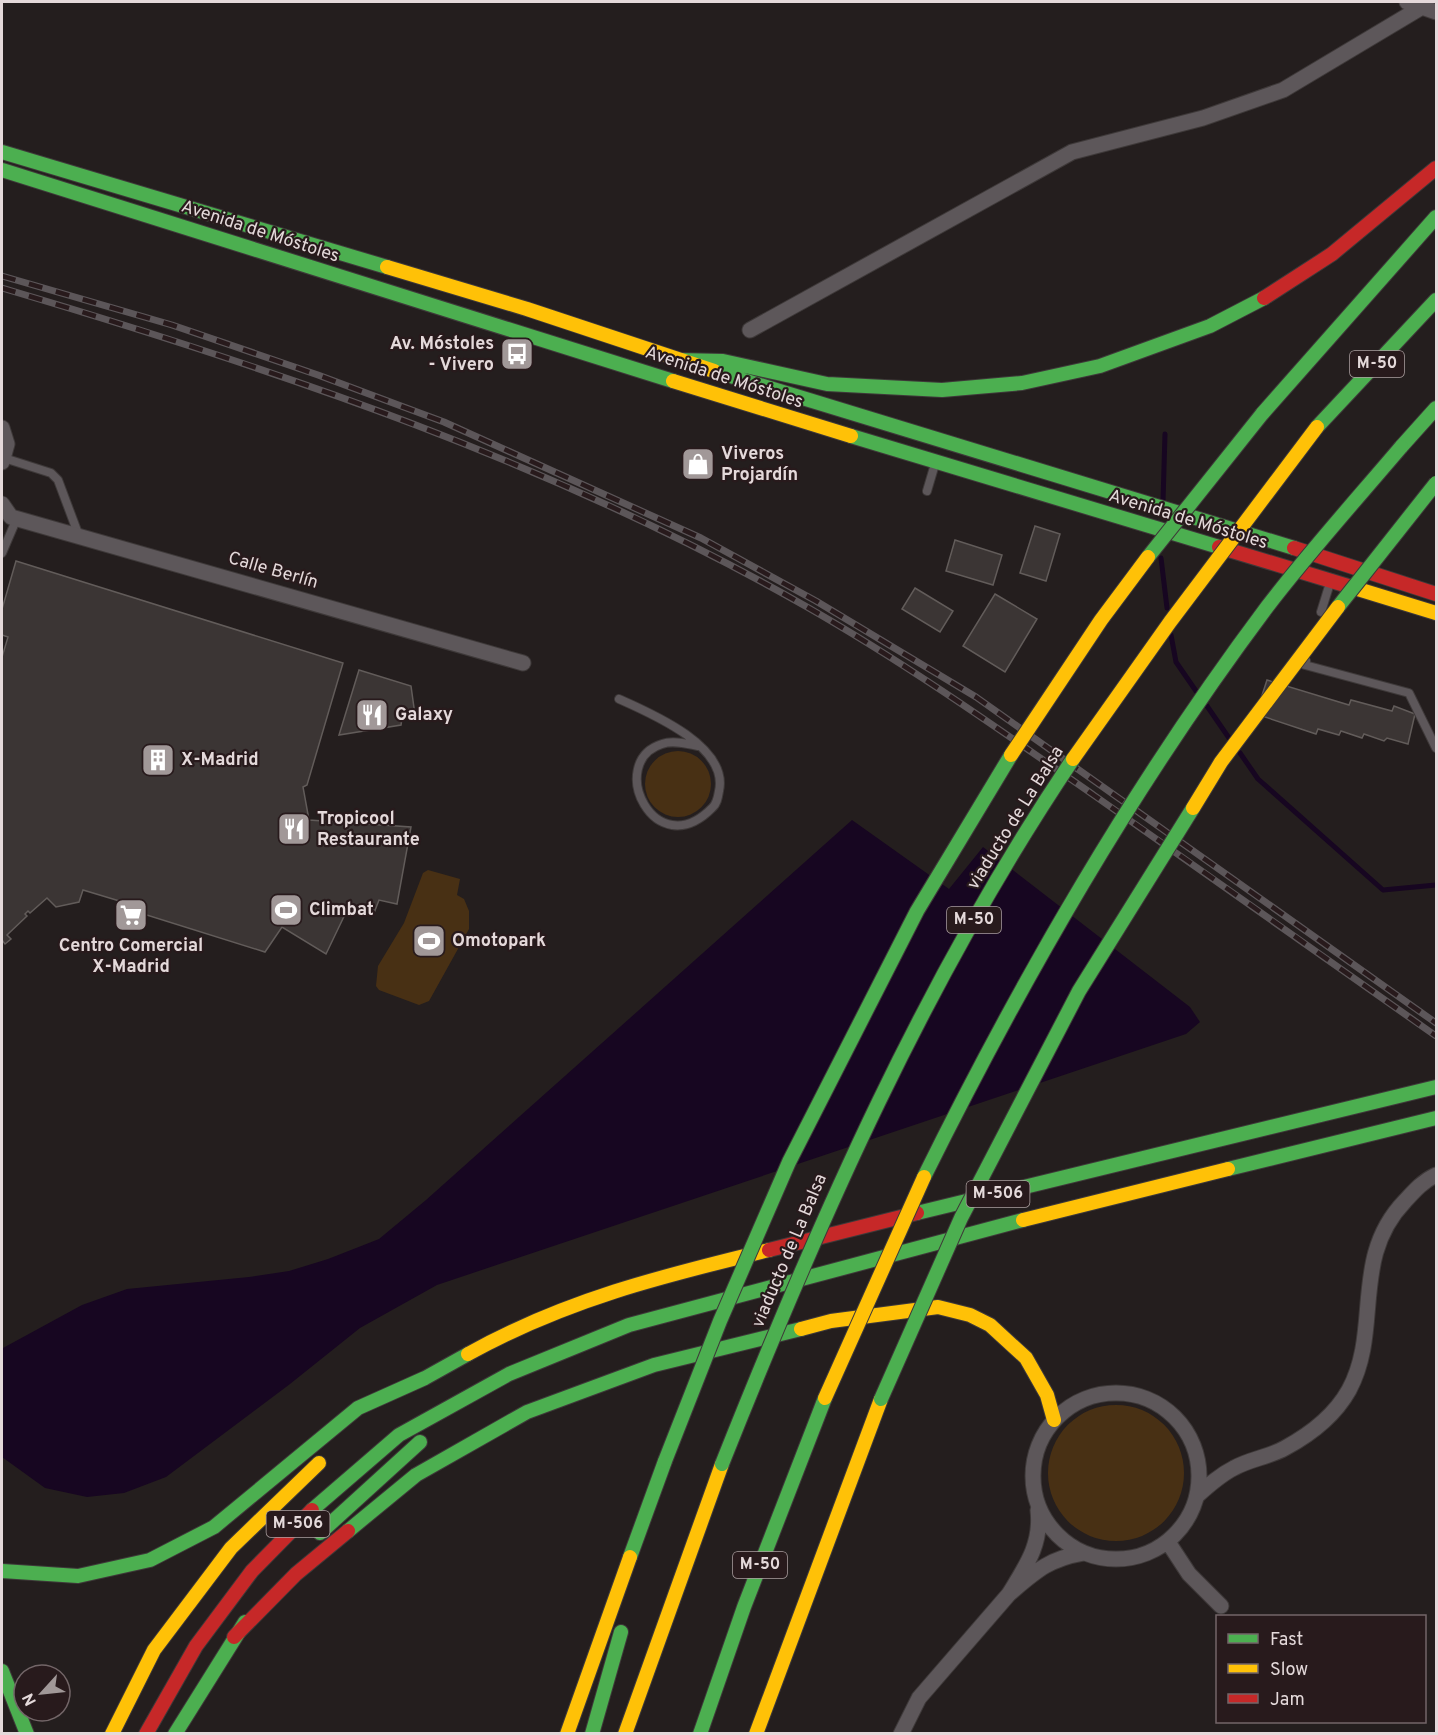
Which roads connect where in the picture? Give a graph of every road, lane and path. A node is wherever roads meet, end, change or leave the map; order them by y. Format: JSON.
{"nodes":[{"id":1,"x":1407,"y":2,"type":"edge"},
{"id":2,"x":1429,"y":10,"type":"edge"},
{"id":3,"x":2,"y":152,"type":"edge"},
{"id":4,"x":1437,"y":168,"type":"edge"},
{"id":5,"x":2,"y":170,"type":"edge"},
{"id":6,"x":1437,"y":217,"type":"edge"},
{"id":7,"x":1412,"y":264,"type":"dead end"},
{"id":8,"x":1437,"y":300,"type":"edge"},
{"id":9,"x":750,"y":330,"type":"dead end"},
{"id":10,"x":678,"y":360,"type":"junction"},
{"id":11,"x":1294,"y":376,"type":"junction"},
{"id":12,"x":1437,"y":408,"type":"edge"},
{"id":13,"x":2,"y":428,"type":"edge"},
{"id":14,"x":3,"y":460,"type":"edge"},
{"id":15,"x":935,"y":462,"type":"junction"},
{"id":16,"x":1437,"y":483,"type":"edge"},
{"id":17,"x":927,"y":491,"type":"dead end"},
{"id":18,"x":2,"y":504,"type":"edge"},
{"id":19,"x":10,"y":516,"type":"edge"},
{"id":20,"x":79,"y":536,"type":"junction"},
{"id":21,"x":2,"y":553,"type":"edge"},
{"id":22,"x":1338,"y":562,"type":"junction"},
{"id":23,"x":1330,"y":582,"type":"junction"},
{"id":24,"x":1437,"y":594,"type":"edge"},
{"id":25,"x":1437,"y":614,"type":"edge"},
{"id":26,"x":523,"y":663,"type":"dead end"},
{"id":27,"x":619,"y":699,"type":"dead end"},
{"id":28,"x":698,"y":746,"type":"junction"},
{"id":29,"x":1437,"y":748,"type":"edge"},
{"id":30,"x":1437,"y":1087,"type":"edge"},
{"id":31,"x":1432,"y":1120,"type":"edge"},
{"id":32,"x":1437,"y":1175,"type":"edge"},
{"id":33,"x":509,"y":1374,"type":"junction"},
{"id":34,"x":425,"y":1378,"type":"junction"},
{"id":35,"x":371,"y":1418,"type":"dead end"},
{"id":36,"x":1054,"y":1420,"type":"junction"},
{"id":37,"x":327,"y":1456,"type":"dead end"},
{"id":38,"x":1198,"y":1495,"type":"junction"},
{"id":39,"x":652,"y":1499,"type":"junction"},
{"id":40,"x":1038,"y":1507,"type":"junction"},
{"id":41,"x":313,"y":1539,"type":"dead end"},
{"id":42,"x":1168,"y":1542,"type":"junction"},
{"id":43,"x":1083,"y":1553,"type":"junction"},
{"id":44,"x":297,"y":1554,"type":"dead end"},
{"id":45,"x":2,"y":1571,"type":"edge"},
{"id":46,"x":1009,"y":1594,"type":"junction"},
{"id":47,"x":630,"y":1601,"type":"dead end"},
{"id":48,"x":1221,"y":1606,"type":"dead end"},
{"id":49,"x":623,"y":1623,"type":"dead end"},
{"id":50,"x":234,"y":1636,"type":"junction"},
{"id":51,"x":2,"y":1671,"type":"edge"},
{"id":52,"x":27,"y":1734,"type":"edge"},
{"id":53,"x":111,"y":1734,"type":"edge"},
{"id":54,"x":146,"y":1734,"type":"edge"},
{"id":55,"x":174,"y":1734,"type":"edge"},
{"id":56,"x":567,"y":1734,"type":"edge"},
{"id":57,"x":592,"y":1734,"type":"edge"},
{"id":58,"x":625,"y":1734,"type":"edge"},
{"id":59,"x":700,"y":1734,"type":"edge"},
{"id":60,"x":756,"y":1734,"type":"edge"},
{"id":61,"x":901,"y":1734,"type":"edge"}],
"edges":[{"from":1,"to":2,"type":"street"},
{"from":2,"to":9,"type":"street"},
{"from":3,"to":10,"type":"main road","name":"Avenida de Móstoles"},
{"from":4,"to":10,"type":"main road"},
{"from":5,"to":15,"type":"main road","name":"Avenida de Móstoles"},
{"from":6,"to":11,"type":"main road"},
{"from":7,"to":11,"type":"main road"},
{"from":8,"to":58,"type":"main road","name":"viaducto de La Balsa","number":"M-50","bridge":true},
{"from":10,"to":22,"type":"main road","name":"Avenida de Móstoles"},
{"from":11,"to":39,"type":"main road","bridge":true},
{"from":12,"to":59,"type":"main road","number":"M-50","bridge":true},
{"from":13,"to":14,"type":"street"},
{"from":14,"to":20,"type":"lane"},
{"from":15,"to":17,"type":"lane"},
{"from":15,"to":23,"type":"main road","name":"Avenida de Móstoles"},
{"from":16,"to":60,"type":"main road","number":"M-50","bridge":true},
{"from":18,"to":19,"type":"street"},
{"from":19,"to":20,"type":"street","name":"Calle Berlín"},
{"from":19,"to":21,"type":"lane"},
{"from":20,"to":26,"type":"street","name":"Calle Berlín"},
{"from":22,"to":23,"type":"lane"},
{"from":22,"to":24,"type":"main road","name":"Avenida de Móstoles"},
{"from":23,"to":25,"type":"main road","name":"Avenida de Móstoles"},
{"from":23,"to":29,"type":"lane"},
{"from":27,"to":28,"type":"lane"},
{"from":28,"to":28,"type":"lane"},
{"from":30,"to":34,"type":"main road","number":"M-506"},
{"from":31,"to":33,"type":"main road","number":"M-506"},
{"from":32,"to":38,"type":"street"},
{"from":33,"to":41,"type":"main road"},
{"from":33,"to":54,"type":"main road","number":"M-506"},
{"from":34,"to":35,"type":"main road","number":"M-506"},
{"from":34,"to":45,"type":"main road"},
{"from":36,"to":38,"type":"street"},
{"from":36,"to":40,"type":"street"},
{"from":36,"to":50,"type":"main road"},
{"from":37,"to":53,"type":"main road","number":"M-506"},
{"from":38,"to":42,"type":"street"},
{"from":39,"to":47,"type":"main road"},
{"from":39,"to":56,"type":"main road"},
{"from":40,"to":43,"type":"street"},
{"from":40,"to":46,"type":"street"},
{"from":42,"to":43,"type":"street"},
{"from":42,"to":48,"type":"street"},
{"from":43,"to":46,"type":"street"},
{"from":44,"to":50,"type":"main road"},
{"from":46,"to":61,"type":"street"},
{"from":49,"to":57,"type":"main road"},
{"from":50,"to":55,"type":"main road"},
{"from":51,"to":52,"type":"main road"}]}
